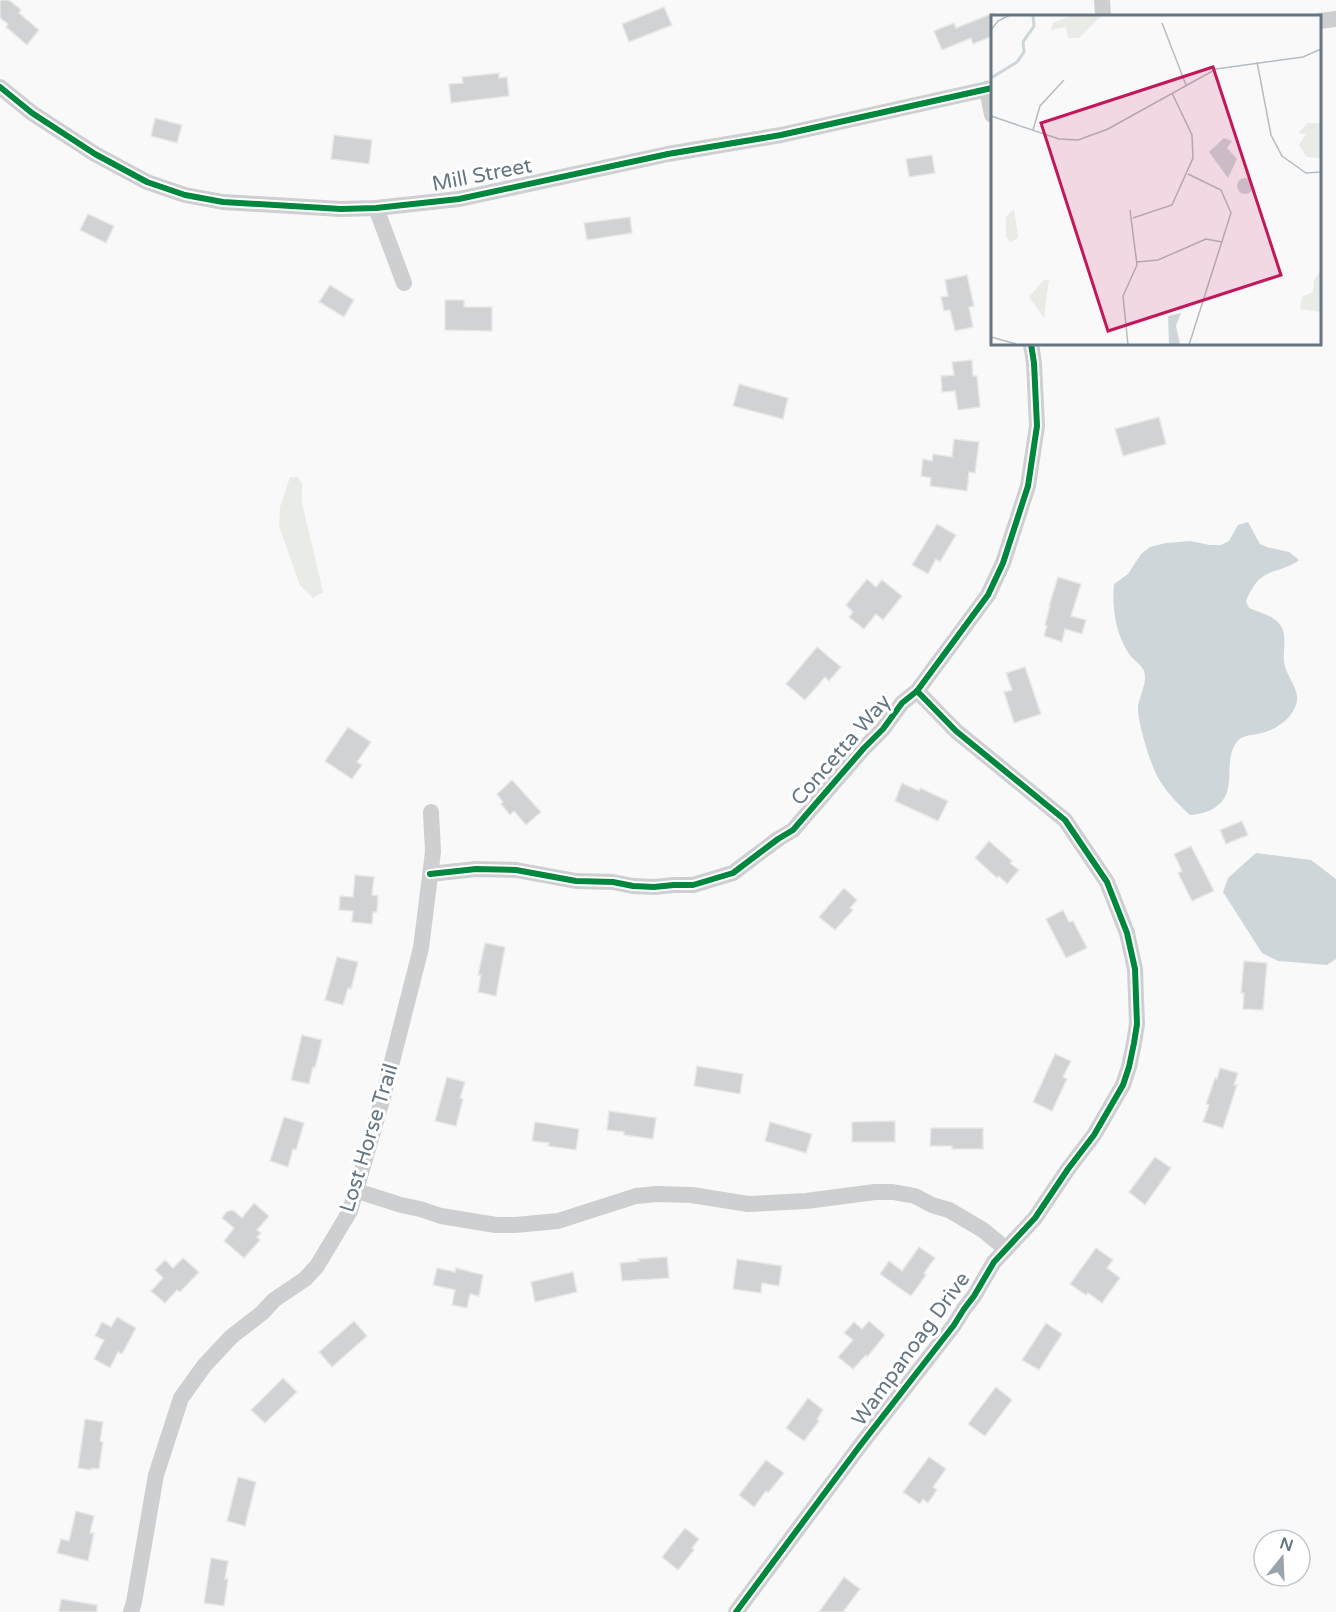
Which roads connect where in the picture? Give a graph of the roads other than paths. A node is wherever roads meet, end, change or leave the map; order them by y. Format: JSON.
{"nodes":[{"id":1,"x":1102,"y":0,"type":"edge"},
{"id":2,"x":1103,"y":15,"type":"edge"},
{"id":3,"x":1336,"y":19,"type":"edge"},
{"id":4,"x":1321,"y":21,"type":"edge"},
{"id":5,"x":0,"y":87,"type":"edge"},
{"id":6,"x":990,"y":89,"type":"edge"},
{"id":7,"x":376,"y":208,"type":"junction"},
{"id":8,"x":404,"y":283,"type":"dead end"},
{"id":9,"x":1031,"y":345,"type":"edge"},
{"id":10,"x":917,"y":691,"type":"junction"},
{"id":11,"x":431,"y":812,"type":"dead end"},
{"id":12,"x":430,"y":874,"type":"junction"},
{"id":13,"x":357,"y":1191,"type":"junction"},
{"id":14,"x":1006,"y":1249,"type":"junction"},
{"id":15,"x":131,"y":1612,"type":"edge"},
{"id":16,"x":736,"y":1612,"type":"edge"}],
"edges":[{"from":1,"to":2,"type":"street"},
{"from":3,"to":4,"type":"street"},
{"from":5,"to":7,"type":"street","name":"Mill Street"},
{"from":6,"to":7,"type":"street","name":"Mill Street"},
{"from":7,"to":8,"type":"street"},
{"from":9,"to":10,"type":"street","name":"Concetta Way"},
{"from":10,"to":12,"type":"street","name":"Concetta Way"},
{"from":10,"to":14,"type":"street","name":"Wampanoag Drive"},
{"from":11,"to":12,"type":"street","name":"Lost Horse Trail"},
{"from":12,"to":13,"type":"street","name":"Lost Horse Trail"},
{"from":13,"to":14,"type":"street"},
{"from":13,"to":15,"type":"street","name":"Lost Horse Trail"},
{"from":14,"to":16,"type":"street","name":"Wampanoag Drive"}]}
